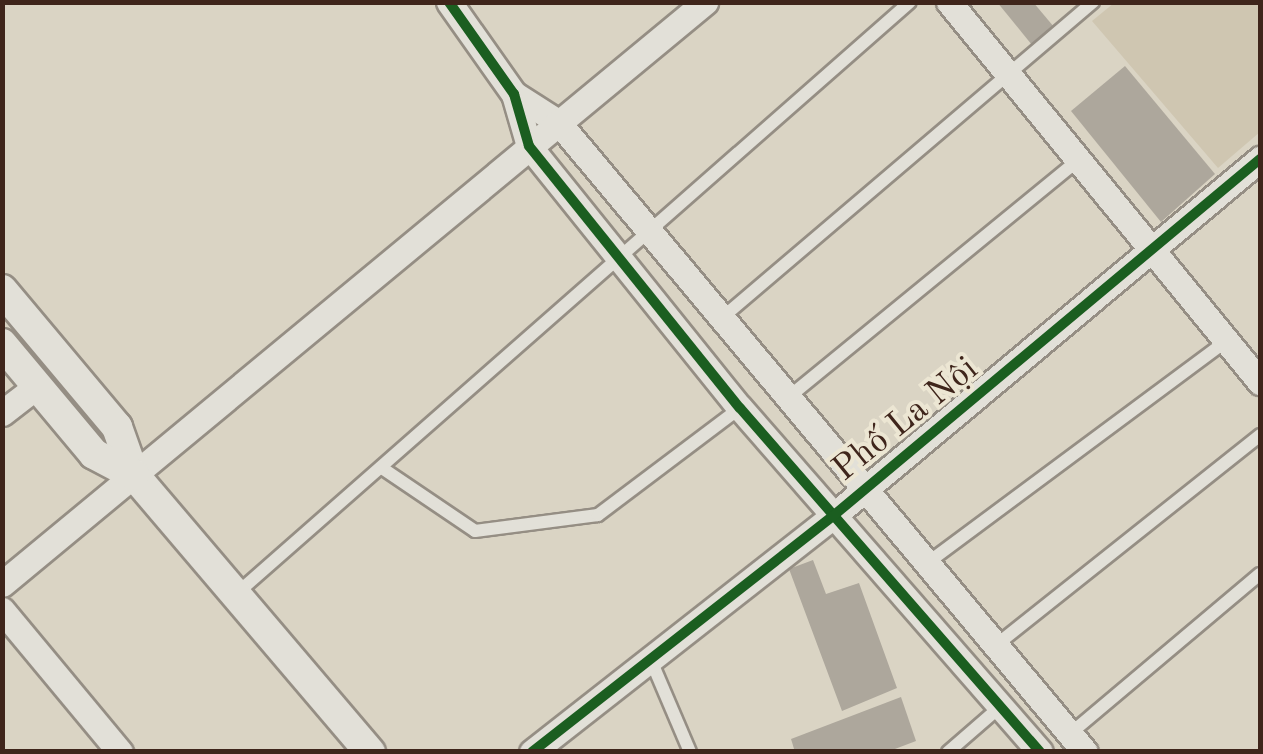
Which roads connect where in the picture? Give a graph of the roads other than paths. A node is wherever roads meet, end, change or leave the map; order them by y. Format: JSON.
{"nodes":[{"id":1,"x":449,"y":2,"type":"edge"},
{"id":2,"x":705,"y":2,"type":"edge"},
{"id":3,"x":910,"y":2,"type":"edge"},
{"id":4,"x":949,"y":2,"type":"edge"},
{"id":5,"x":1093,"y":2,"type":"edge"},
{"id":6,"x":1008,"y":76,"type":"junction"},
{"id":7,"x":514,"y":94,"type":"junction"},
{"id":8,"x":558,"y":122,"type":"junction"},
{"id":9,"x":529,"y":146,"type":"junction"},
{"id":10,"x":1260,"y":159,"type":"edge"},
{"id":11,"x":1077,"y":160,"type":"junction"},
{"id":12,"x":649,"y":234,"type":"junction"},
{"id":13,"x":1154,"y":254,"type":"junction"},
{"id":14,"x":621,"y":260,"type":"junction"},
{"id":15,"x":2,"y":290,"type":"edge"},
{"id":16,"x":723,"y":317,"type":"junction"},
{"id":17,"x":1226,"y":341,"type":"junction"},
{"id":18,"x":2,"y":344,"type":"edge"},
{"id":19,"x":1260,"y":382,"type":"edge"},
{"id":20,"x":38,"y":386,"type":"junction"},
{"id":21,"x":790,"y":396,"type":"junction"},
{"id":22,"x":740,"y":408,"type":"junction"},
{"id":23,"x":2,"y":414,"type":"edge"},
{"id":24,"x":1260,"y":435,"type":"edge"},
{"id":25,"x":382,"y":468,"type":"junction"},
{"id":26,"x":134,"y":475,"type":"junction"},
{"id":27,"x":864,"y":489,"type":"junction"},
{"id":28,"x":833,"y":516,"type":"junction"},
{"id":29,"x":924,"y":566,"type":"junction"},
{"id":30,"x":1260,"y":574,"type":"edge"},
{"id":31,"x":2,"y":584,"type":"edge"},
{"id":32,"x":235,"y":594,"type":"junction"},
{"id":33,"x":2,"y":610,"type":"edge"},
{"id":34,"x":995,"y":646,"type":"junction"},
{"id":35,"x":650,"y":658,"type":"junction"},
{"id":36,"x":1000,"y":707,"type":"junction"},
{"id":37,"x":1078,"y":742,"type":"edge"},
{"id":38,"x":120,"y":752,"type":"edge"},
{"id":39,"x":370,"y":752,"type":"edge"},
{"id":40,"x":532,"y":752,"type":"edge"},
{"id":41,"x":690,"y":752,"type":"edge"},
{"id":42,"x":948,"y":752,"type":"edge"},
{"id":43,"x":1040,"y":752,"type":"edge"}],
"edges":[{"from":1,"to":7,"type":"street"},
{"from":2,"to":8,"type":"street"},
{"from":3,"to":12,"type":"lane"},
{"from":4,"to":6,"type":"street"},
{"from":5,"to":6,"type":"lane"},
{"from":6,"to":11,"type":"street"},
{"from":6,"to":16,"type":"lane"},
{"from":7,"to":8,"type":"street"},
{"from":7,"to":9,"type":"street"},
{"from":8,"to":9,"type":"street"},
{"from":8,"to":12,"type":"street"},
{"from":9,"to":14,"type":"street"},
{"from":9,"to":26,"type":"street"},
{"from":10,"to":13,"type":"street","name":"Phố La Nội"},
{"from":11,"to":13,"type":"street"},
{"from":11,"to":21,"type":"lane"},
{"from":12,"to":14,"type":"lane"},
{"from":12,"to":16,"type":"street"},
{"from":13,"to":17,"type":"street"},
{"from":13,"to":27,"type":"street","name":"Phố La Nội"},
{"from":14,"to":22,"type":"street"},
{"from":14,"to":25,"type":"lane"},
{"from":15,"to":26,"type":"street"},
{"from":16,"to":21,"type":"street"},
{"from":17,"to":19,"type":"street"},
{"from":17,"to":29,"type":"lane"},
{"from":18,"to":20,"type":"street"},
{"from":20,"to":23,"type":"street"},
{"from":20,"to":26,"type":"street"},
{"from":21,"to":27,"type":"street"},
{"from":22,"to":25,"type":"lane"},
{"from":22,"to":28,"type":"street"},
{"from":24,"to":34,"type":"lane"},
{"from":25,"to":32,"type":"lane"},
{"from":26,"to":31,"type":"street"},
{"from":26,"to":32,"type":"street"},
{"from":27,"to":28,"type":"street","name":"Phố La Nội"},
{"from":27,"to":29,"type":"street"},
{"from":28,"to":35,"type":"street","name":"Phố La Nội"},
{"from":28,"to":36,"type":"street"},
{"from":29,"to":34,"type":"street"},
{"from":30,"to":37,"type":"lane"},
{"from":32,"to":39,"type":"street"},
{"from":33,"to":38,"type":"street"},
{"from":34,"to":37,"type":"street"},
{"from":35,"to":40,"type":"street","name":"Phố La Nội"},
{"from":35,"to":41,"type":"lane"},
{"from":36,"to":42,"type":"lane"},
{"from":36,"to":43,"type":"street"}]}
